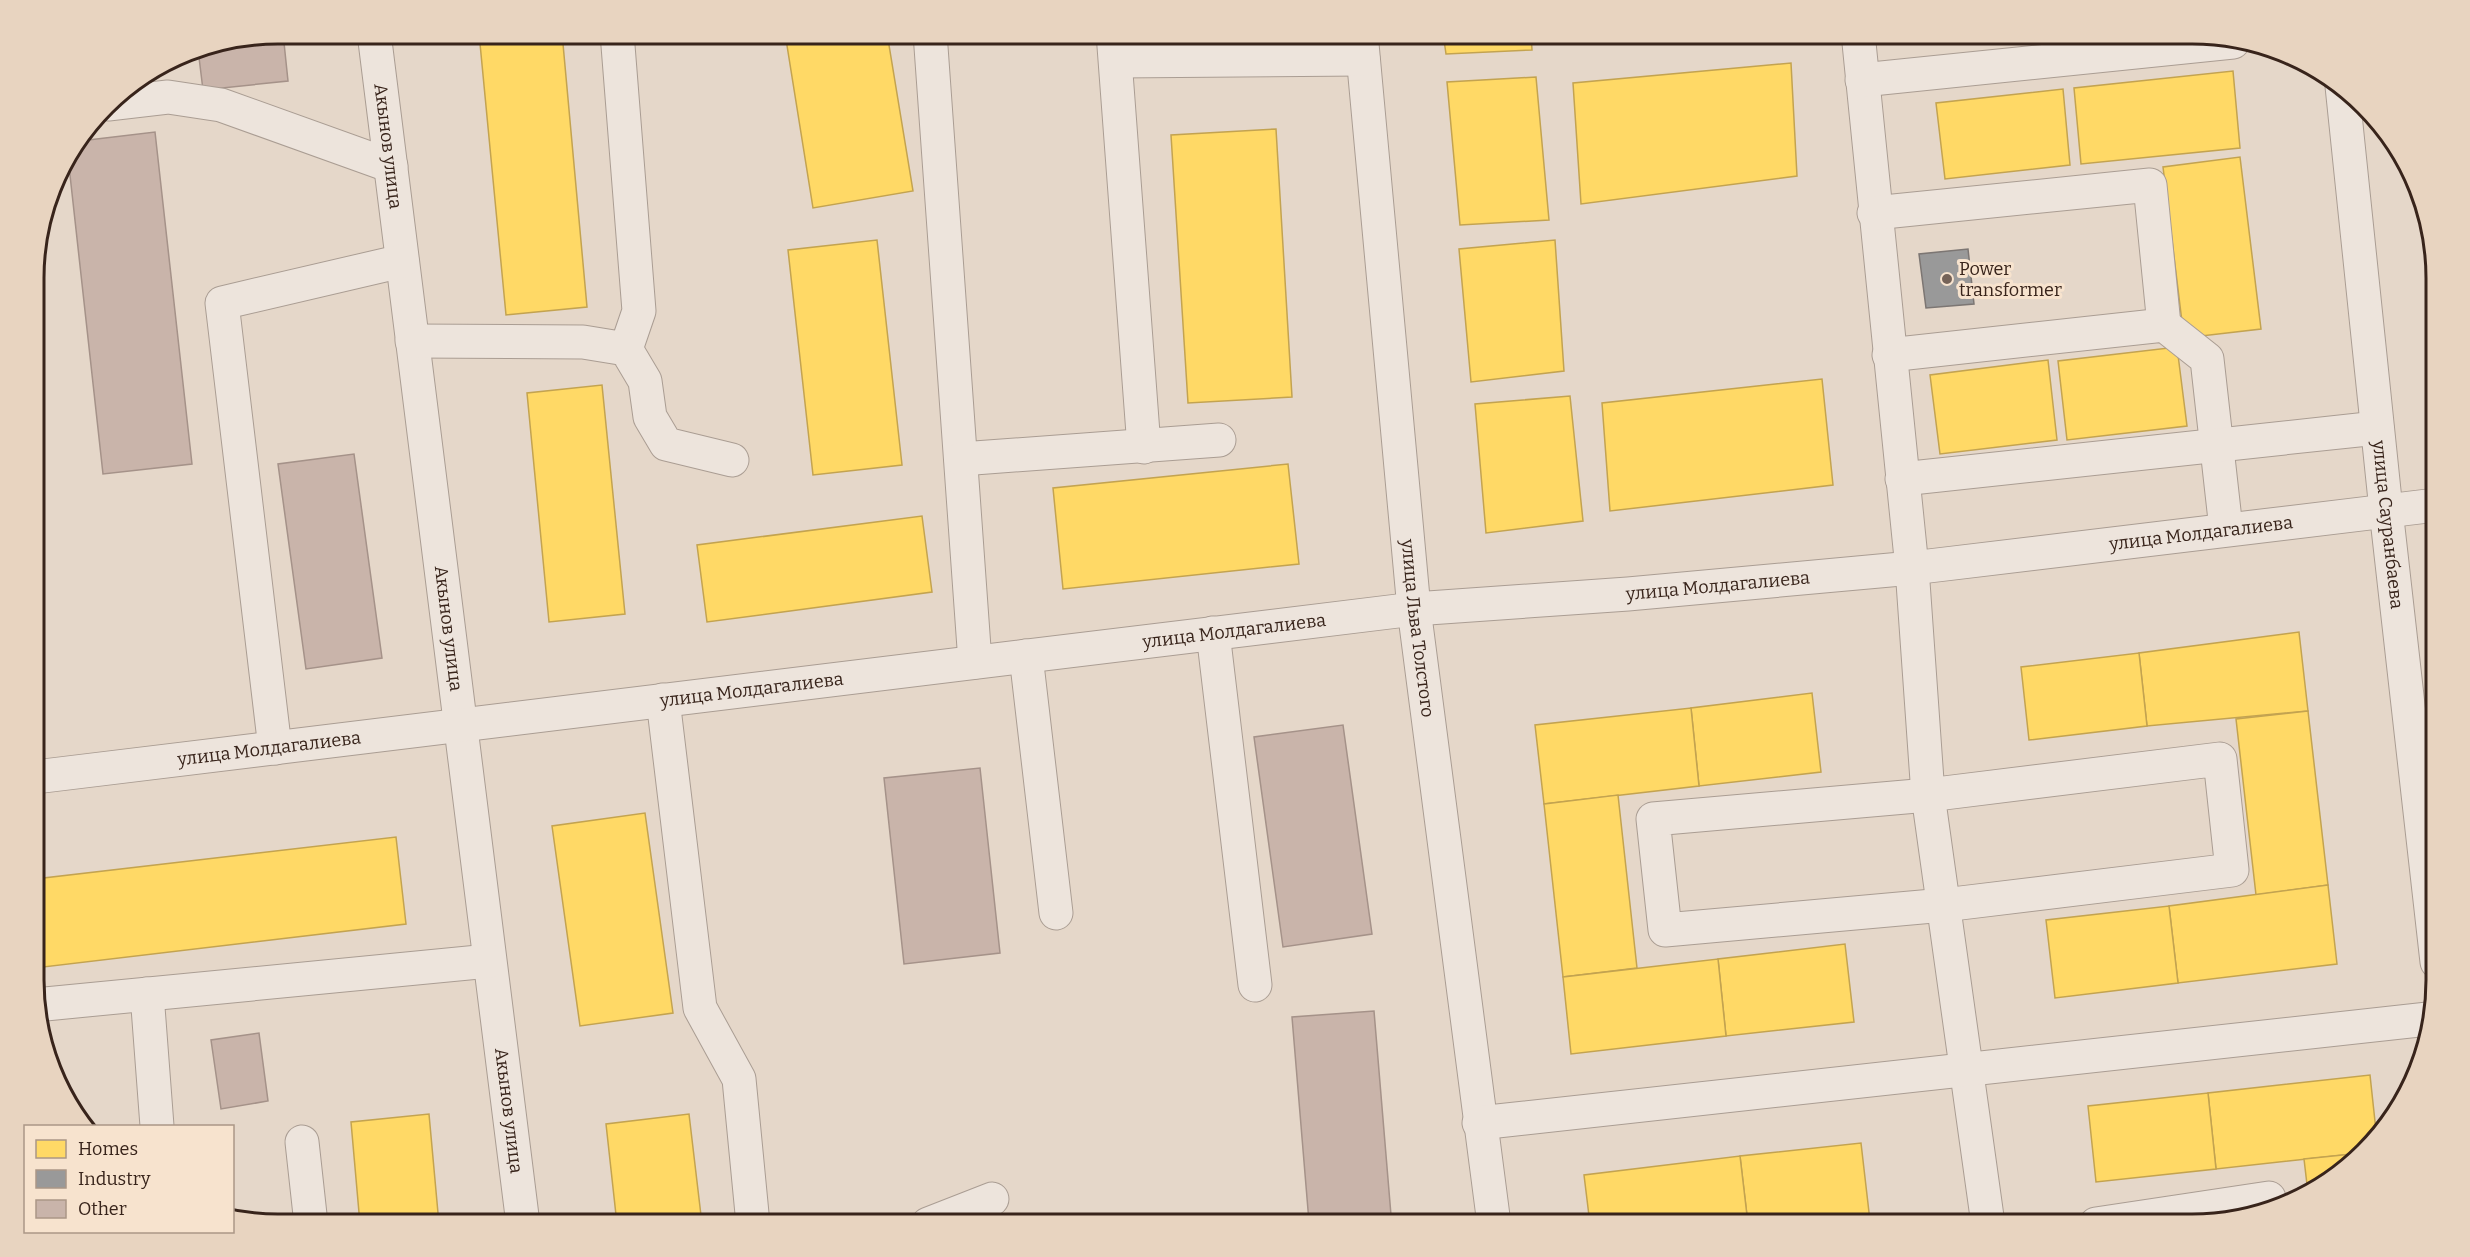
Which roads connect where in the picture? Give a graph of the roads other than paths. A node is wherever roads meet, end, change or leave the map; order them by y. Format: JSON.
{"nodes":[{"id":1,"x":375,"y":44,"type":"edge"},
{"id":2,"x":618,"y":44,"type":"edge"},
{"id":3,"x":931,"y":44,"type":"edge"},
{"id":4,"x":1859,"y":44,"type":"edge"},
{"id":5,"x":2210,"y":44,"type":"edge"},
{"id":6,"x":1362,"y":46,"type":"edge"},
{"id":7,"x":1115,"y":47,"type":"edge"},
{"id":8,"x":1862,"y":80,"type":"junction"},
{"id":9,"x":2343,"y":99,"type":"edge"},
{"id":10,"x":122,"y":103,"type":"edge"},
{"id":11,"x":391,"y":166,"type":"junction"},
{"id":12,"x":1874,"y":213,"type":"junction"},
{"id":13,"x":402,"y":261,"type":"junction"},
{"id":14,"x":2164,"y":326,"type":"junction"},
{"id":15,"x":412,"y":341,"type":"junction"},
{"id":16,"x":626,"y":349,"type":"junction"},
{"id":17,"x":1889,"y":355,"type":"junction"},
{"id":18,"x":2377,"y":428,"type":"junction"},
{"id":19,"x":1219,"y":440,"type":"dead end"},
{"id":20,"x":2217,"y":446,"type":"junction"},
{"id":21,"x":1144,"y":447,"type":"junction"},
{"id":22,"x":961,"y":459,"type":"junction"},
{"id":23,"x":732,"y":460,"type":"dead end"},
{"id":24,"x":1902,"y":479,"type":"junction"},
{"id":25,"x":2426,"y":506,"type":"edge"},
{"id":26,"x":2386,"y":510,"type":"junction"},
{"id":27,"x":2226,"y":529,"type":"junction"},
{"id":28,"x":1912,"y":568,"type":"junction"},
{"id":29,"x":1414,"y":609,"type":"junction"},
{"id":30,"x":1213,"y":633,"type":"junction"},
{"id":31,"x":1026,"y":656,"type":"junction"},
{"id":32,"x":975,"y":662,"type":"junction"},
{"id":33,"x":663,"y":700,"type":"junction"},
{"id":34,"x":459,"y":725,"type":"junction"},
{"id":35,"x":275,"y":748,"type":"junction"},
{"id":36,"x":44,"y":776,"type":"edge"},
{"id":37,"x":1928,"y":795,"type":"junction"},
{"id":38,"x":2426,"y":865,"type":"edge"},
{"id":39,"x":1944,"y":905,"type":"junction"},
{"id":40,"x":1056,"y":913,"type":"dead end"},
{"id":41,"x":489,"y":961,"type":"junction"},
{"id":42,"x":1255,"y":985,"type":"dead end"},
{"id":43,"x":147,"y":994,"type":"junction"},
{"id":44,"x":45,"y":1004,"type":"edge"},
{"id":45,"x":2423,"y":1020,"type":"edge"},
{"id":46,"x":1965,"y":1070,"type":"junction"},
{"id":47,"x":1479,"y":1123,"type":"junction"},
{"id":48,"x":158,"y":1125,"type":"edge"},
{"id":49,"x":302,"y":1142,"type":"dead end"},
{"id":50,"x":992,"y":1199,"type":"dead end"},
{"id":51,"x":2269,"y":1201,"type":"edge"},
{"id":52,"x":310,"y":1214,"type":"edge"},
{"id":53,"x":522,"y":1214,"type":"edge"},
{"id":54,"x":752,"y":1214,"type":"edge"},
{"id":55,"x":954,"y":1214,"type":"edge"},
{"id":56,"x":1493,"y":1214,"type":"edge"},
{"id":57,"x":1987,"y":1214,"type":"edge"},
{"id":58,"x":2163,"y":1214,"type":"edge"}],
"edges":[{"from":1,"to":11,"type":"street","name":"Акынов улица"},
{"from":2,"to":16,"type":"street"},
{"from":3,"to":22,"type":"street"},
{"from":4,"to":8,"type":"street"},
{"from":5,"to":8,"type":"street"},
{"from":6,"to":7,"type":"street"},
{"from":6,"to":29,"type":"street","name":"улица Льва Толстого"},
{"from":7,"to":21,"type":"street"},
{"from":8,"to":12,"type":"street"},
{"from":9,"to":18,"type":"street","name":"улица Сауранбаева"},
{"from":10,"to":11,"type":"street"},
{"from":11,"to":13,"type":"street","name":"Акынов улица"},
{"from":12,"to":14,"type":"street"},
{"from":12,"to":17,"type":"street"},
{"from":13,"to":15,"type":"street","name":"Акынов улица"},
{"from":13,"to":35,"type":"street"},
{"from":14,"to":17,"type":"street"},
{"from":14,"to":20,"type":"street"},
{"from":15,"to":16,"type":"street"},
{"from":15,"to":34,"type":"street","name":"Акынов улица"},
{"from":16,"to":23,"type":"street"},
{"from":17,"to":24,"type":"street"},
{"from":18,"to":20,"type":"street"},
{"from":18,"to":26,"type":"street","name":"улица Сауранбаева"},
{"from":19,"to":21,"type":"street"},
{"from":20,"to":24,"type":"street"},
{"from":20,"to":27,"type":"street"},
{"from":21,"to":22,"type":"street"},
{"from":22,"to":32,"type":"street"},
{"from":24,"to":28,"type":"street"},
{"from":25,"to":26,"type":"street","name":"улица Молдагалиева"},
{"from":26,"to":27,"type":"street","name":"улица Молдагалиева"},
{"from":26,"to":38,"type":"street","name":"улица Сауранбаева"},
{"from":27,"to":28,"type":"street","name":"улица Молдагалиева"},
{"from":28,"to":29,"type":"street","name":"улица Молдагалиева"},
{"from":28,"to":37,"type":"street"},
{"from":29,"to":30,"type":"street","name":"улица Молдагалиева"},
{"from":29,"to":47,"type":"street","name":"улица Льва Толстого"},
{"from":30,"to":31,"type":"street","name":"улица Молдагалиева"},
{"from":30,"to":42,"type":"street"},
{"from":31,"to":32,"type":"street","name":"улица Молдагалиева"},
{"from":31,"to":40,"type":"street"},
{"from":32,"to":33,"type":"street","name":"улица Молдагалиева"},
{"from":33,"to":34,"type":"street","name":"улица Молдагалиева"},
{"from":33,"to":54,"type":"street"},
{"from":34,"to":35,"type":"street","name":"улица Молдагалиева"},
{"from":34,"to":41,"type":"street","name":"Акынов улица"},
{"from":35,"to":36,"type":"street","name":"улица Молдагалиева"},
{"from":37,"to":39,"type":"street"},
{"from":37,"to":39,"type":"street"},
{"from":37,"to":39,"type":"street"},
{"from":39,"to":46,"type":"street"},
{"from":41,"to":43,"type":"street"},
{"from":41,"to":53,"type":"street","name":"Акынов улица"},
{"from":43,"to":44,"type":"street"},
{"from":43,"to":48,"type":"street"},
{"from":45,"to":46,"type":"street"},
{"from":46,"to":47,"type":"street"},
{"from":46,"to":57,"type":"street"},
{"from":47,"to":56,"type":"street","name":"улица Льва Толстого"},
{"from":49,"to":52,"type":"street"},
{"from":50,"to":55,"type":"street"},
{"from":51,"to":58,"type":"street"}]}
